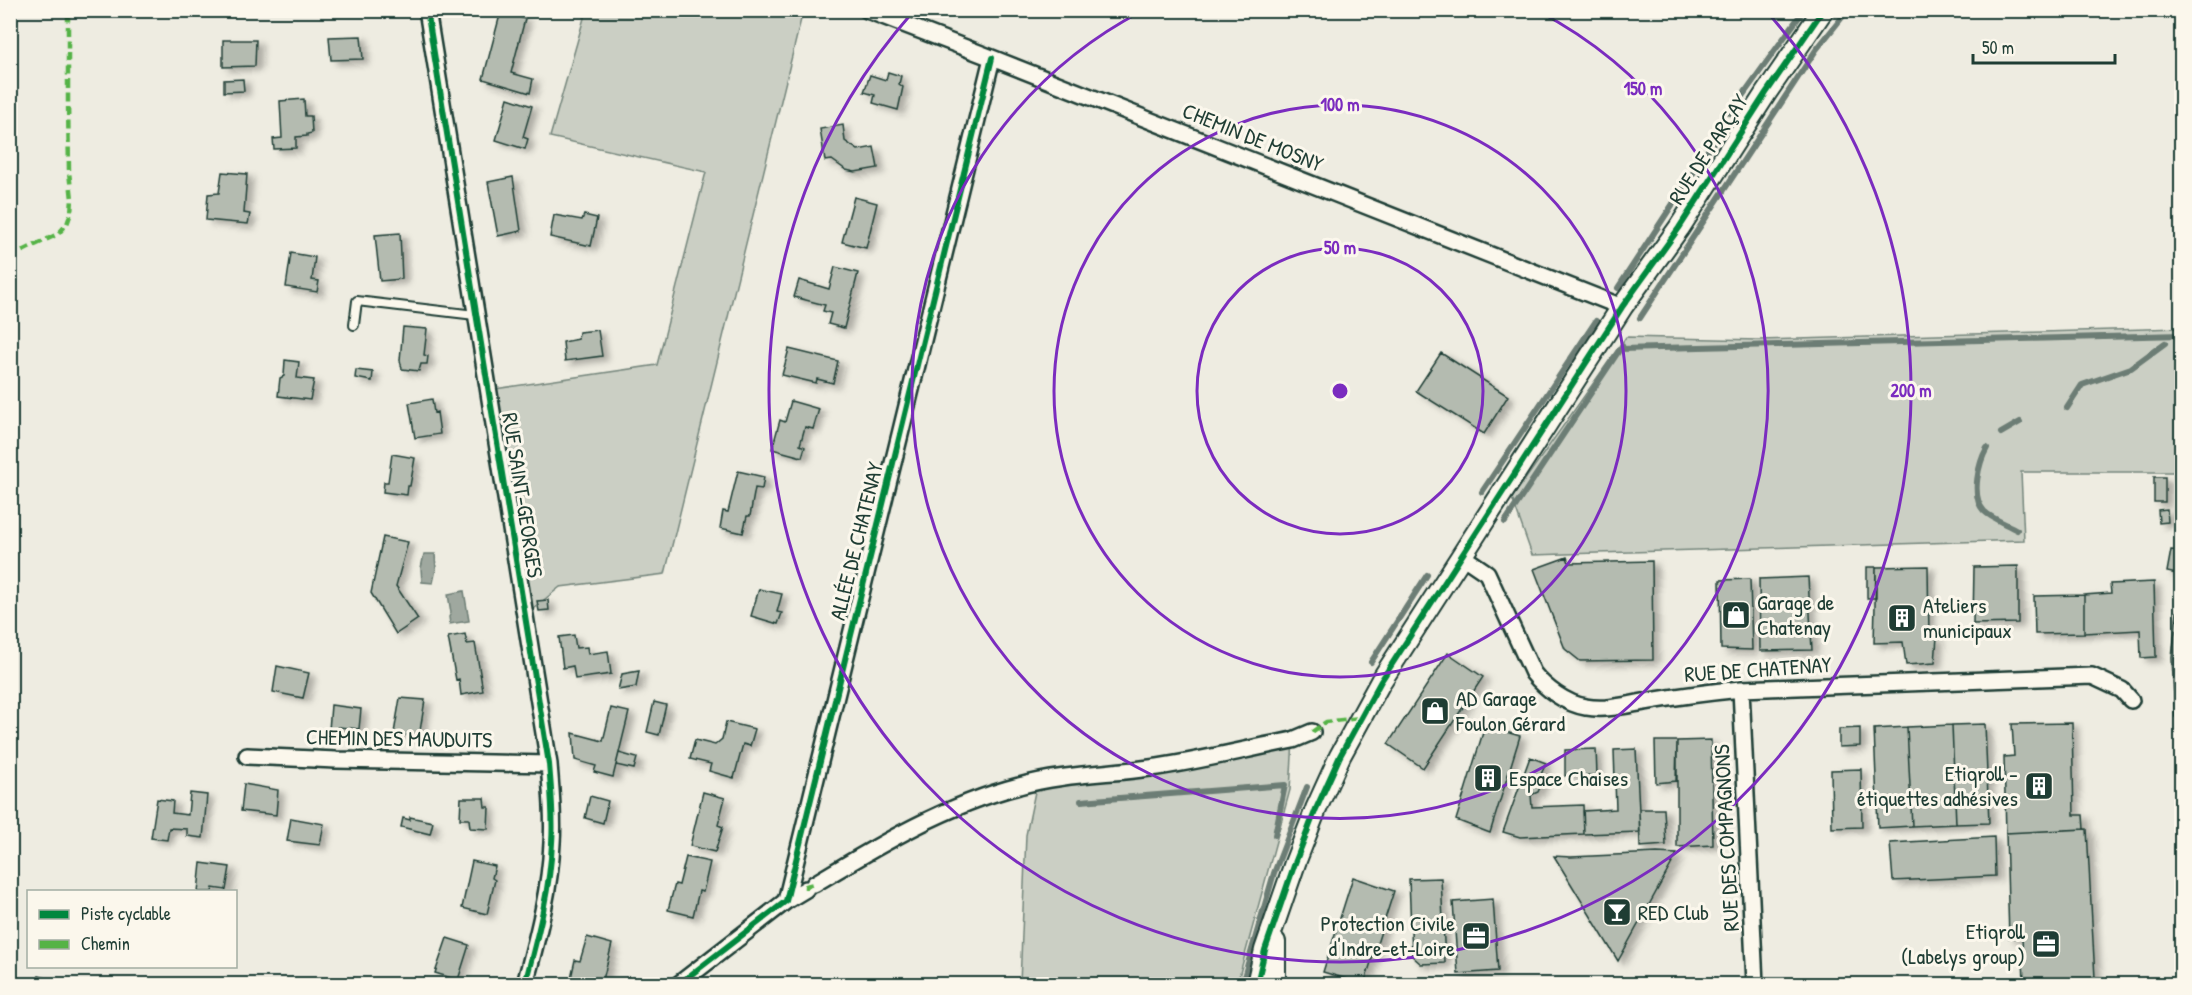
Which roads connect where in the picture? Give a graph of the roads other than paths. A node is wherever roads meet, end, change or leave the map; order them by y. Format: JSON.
{"nodes":[{"id":1,"x":427,"y":10,"type":"edge"},
{"id":2,"x":867,"y":10,"type":"edge"},
{"id":3,"x":1823,"y":10,"type":"edge"},
{"id":4,"x":992,"y":58,"type":"junction"},
{"id":5,"x":1622,"y":307,"type":"junction"},
{"id":6,"x":475,"y":315,"type":"junction"},
{"id":7,"x":354,"y":325,"type":"dead end"},
{"id":8,"x":1462,"y":556,"type":"junction"},
{"id":9,"x":1741,"y":689,"type":"junction"},
{"id":10,"x":2131,"y":700,"type":"dead end"},
{"id":11,"x":1312,"y":732,"type":"dead end"},
{"id":12,"x":247,"y":756,"type":"dead end"},
{"id":13,"x":549,"y":764,"type":"junction"},
{"id":14,"x":786,"y":901,"type":"junction"},
{"id":15,"x":1280,"y":910,"type":"junction"},
{"id":16,"x":525,"y":984,"type":"edge"},
{"id":17,"x":680,"y":984,"type":"edge"},
{"id":18,"x":1257,"y":984,"type":"edge"},
{"id":19,"x":1275,"y":984,"type":"edge"},
{"id":20,"x":1755,"y":984,"type":"edge"}],
"edges":[{"from":1,"to":6,"type":"street","name":"RUE SAINT-GEORGES"},
{"from":2,"to":4,"type":"street","name":"CHEMIN DE MOSNY"},
{"from":3,"to":5,"type":"street","name":"RUE DE PARÇAY"},
{"from":4,"to":5,"type":"street","name":"CHEMIN DE MOSNY"},
{"from":4,"to":14,"type":"street","name":"ALLÉE DE CHATENAY"},
{"from":5,"to":8,"type":"street","name":"RUE DE PARÇAY"},
{"from":6,"to":7,"type":"lane"},
{"from":6,"to":13,"type":"street","name":"RUE SAINT-GEORGES"},
{"from":8,"to":9,"type":"street","name":"RUE DE CHATENAY"},
{"from":8,"to":15,"type":"street","name":"RUE DE PARÇAY"},
{"from":9,"to":10,"type":"street","name":"RUE DE CHATENAY"},
{"from":9,"to":20,"type":"street","name":"RUE DES COMPAGNONS"},
{"from":11,"to":14,"type":"street"},
{"from":12,"to":13,"type":"street","name":"CHEMIN DES MAUDUITS"},
{"from":13,"to":16,"type":"street","name":"RUE SAINT-GEORGES"},
{"from":14,"to":17,"type":"street"},
{"from":15,"to":18,"type":"street"},
{"from":15,"to":19,"type":"street"}]}
